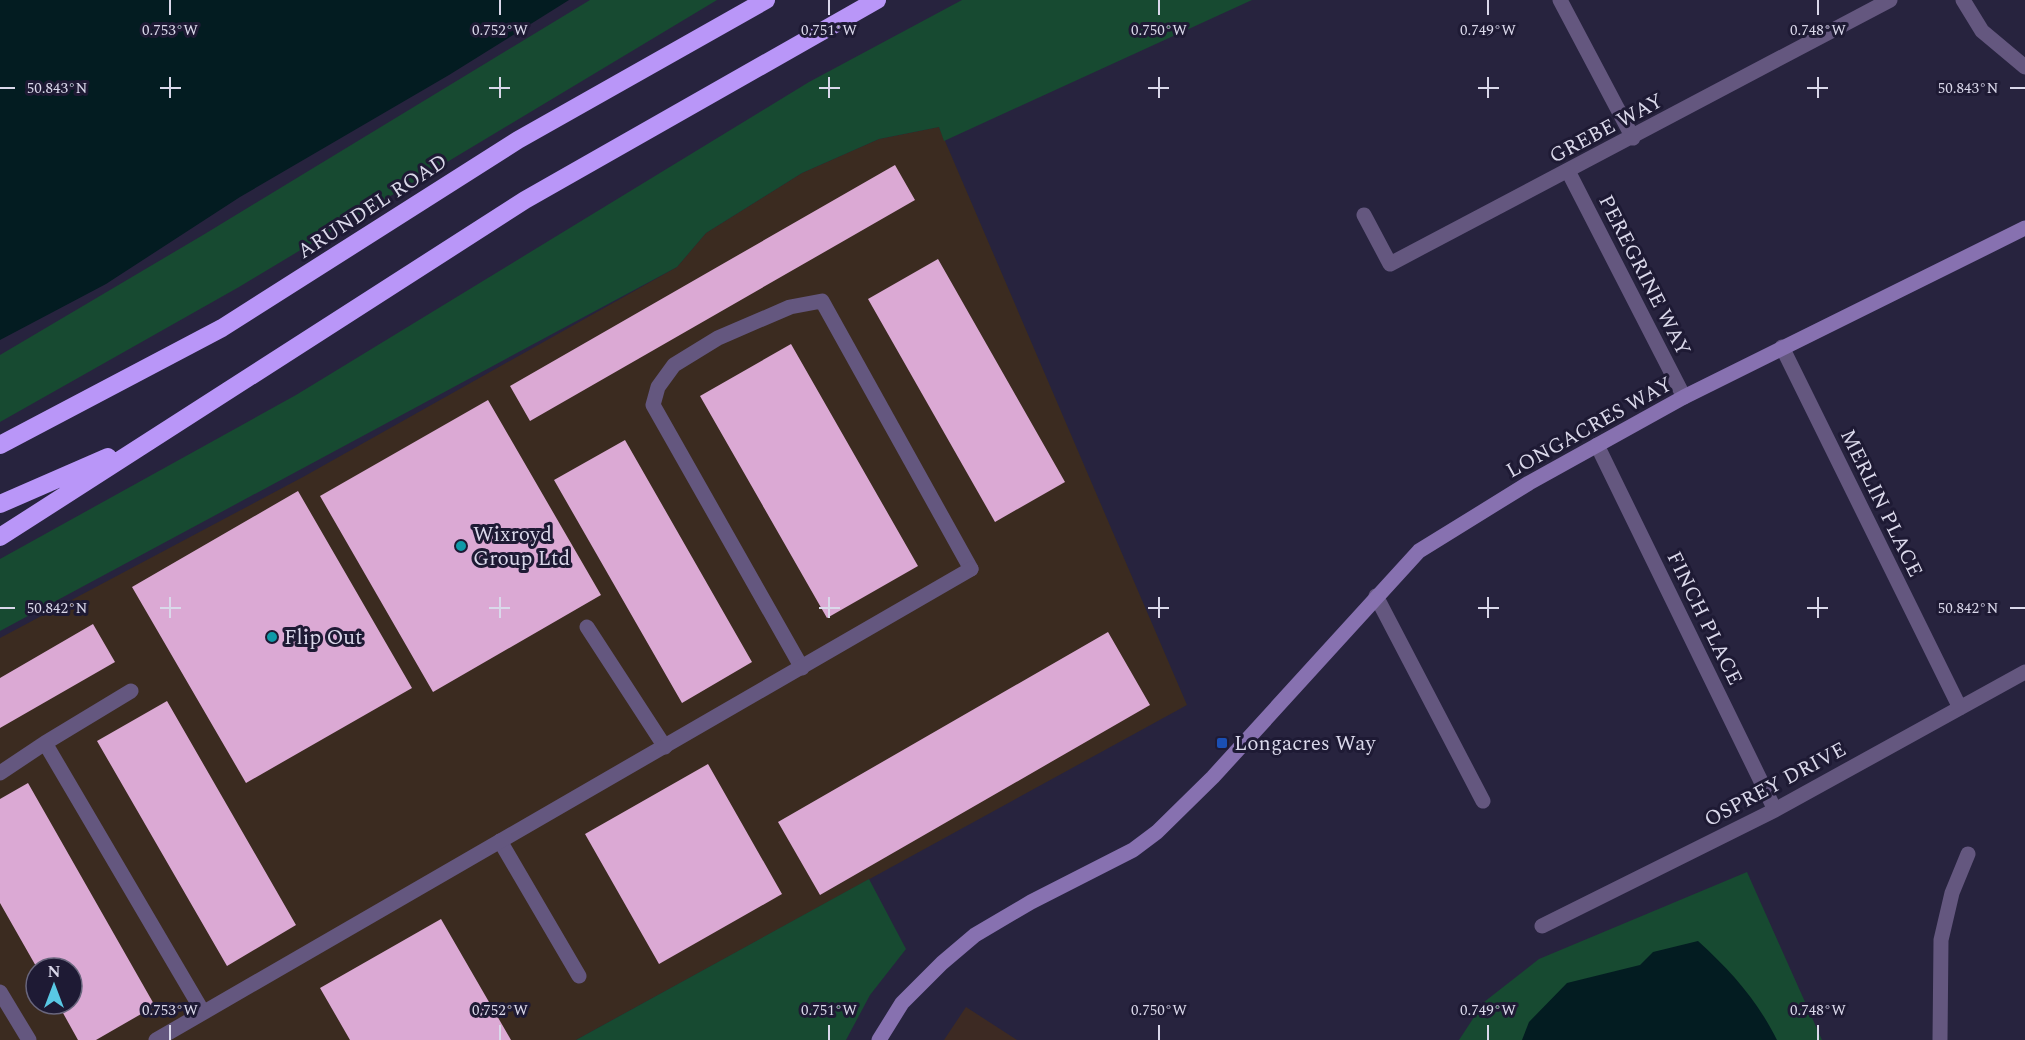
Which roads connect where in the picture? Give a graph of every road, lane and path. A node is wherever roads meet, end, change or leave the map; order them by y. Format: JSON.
{"nodes":[{"id":1,"x":766,"y":0,"type":"edge"},
{"id":2,"x":877,"y":0,"type":"edge"},
{"id":3,"x":1560,"y":0,"type":"edge"},
{"id":4,"x":1890,"y":0,"type":"edge"},
{"id":5,"x":1963,"y":0,"type":"edge"},
{"id":6,"x":2025,"y":67,"type":"edge"},
{"id":7,"x":1633,"y":138,"type":"junction"},
{"id":8,"x":1568,"y":171,"type":"junction"},
{"id":9,"x":1364,"y":214,"type":"dead end"},
{"id":10,"x":2025,"y":228,"type":"edge"},
{"id":11,"x":1782,"y":347,"type":"junction"},
{"id":12,"x":1684,"y":397,"type":"junction"},
{"id":13,"x":159,"y":435,"type":"junction"},
{"id":14,"x":0,"y":445,"type":"edge"},
{"id":15,"x":1598,"y":445,"type":"junction"},
{"id":16,"x":0,"y":504,"type":"edge"},
{"id":17,"x":0,"y":537,"type":"edge"},
{"id":18,"x":1376,"y":597,"type":"junction"},
{"id":19,"x":587,"y":627,"type":"dead end"},
{"id":20,"x":802,"y":668,"type":"junction"},
{"id":21,"x":2025,"y":672,"type":"edge"},
{"id":22,"x":131,"y":691,"type":"dead end"},
{"id":23,"x":1960,"y":708,"type":"junction"},
{"id":24,"x":45,"y":743,"type":"junction"},
{"id":25,"x":665,"y":747,"type":"junction"},
{"id":26,"x":0,"y":773,"type":"edge"},
{"id":27,"x":1483,"y":801,"type":"dead end"},
{"id":28,"x":1775,"y":810,"type":"junction"},
{"id":29,"x":500,"y":841,"type":"junction"},
{"id":30,"x":1968,"y":854,"type":"dead end"},
{"id":31,"x":1542,"y":926,"type":"dead end"},
{"id":32,"x":579,"y":976,"type":"dead end"},
{"id":33,"x":0,"y":992,"type":"edge"},
{"id":34,"x":203,"y":1012,"type":"junction"},
{"id":35,"x":29,"y":1040,"type":"edge"},
{"id":36,"x":156,"y":1040,"type":"edge"},
{"id":37,"x":879,"y":1040,"type":"edge"},
{"id":38,"x":1940,"y":1040,"type":"edge"}],
"edges":[{"from":1,"to":14,"type":"highway","name":"ARUNDEL ROAD"},
{"from":2,"to":13,"type":"highway"},
{"from":3,"to":7,"type":"street","name":"GREBE WAY"},
{"from":4,"to":7,"type":"street","name":"GREBE WAY"},
{"from":5,"to":6,"type":"street"},
{"from":7,"to":8,"type":"street","name":"GREBE WAY"},
{"from":8,"to":9,"type":"street","name":"GREBE WAY"},
{"from":8,"to":12,"type":"street","name":"PEREGRINE WAY"},
{"from":10,"to":11,"type":"main road","name":"LONGACRES WAY"},
{"from":11,"to":12,"type":"main road","name":"LONGACRES WAY"},
{"from":11,"to":23,"type":"street","name":"MERLIN PLACE"},
{"from":12,"to":15,"type":"main road","name":"LONGACRES WAY"},
{"from":13,"to":16,"type":"highway"},
{"from":13,"to":17,"type":"highway"},
{"from":15,"to":18,"type":"main road","name":"LONGACRES WAY"},
{"from":15,"to":28,"type":"street","name":"FINCH PLACE"},
{"from":18,"to":27,"type":"street"},
{"from":18,"to":37,"type":"main road","name":"LONGACRES WAY"},
{"from":19,"to":25,"type":"street"},
{"from":20,"to":20,"type":"street"},
{"from":20,"to":25,"type":"street"},
{"from":21,"to":23,"type":"street","name":"OSPREY DRIVE"},
{"from":22,"to":24,"type":"street"},
{"from":23,"to":28,"type":"street","name":"OSPREY DRIVE"},
{"from":24,"to":26,"type":"street"},
{"from":24,"to":34,"type":"street"},
{"from":25,"to":29,"type":"street"},
{"from":28,"to":31,"type":"street","name":"OSPREY DRIVE"},
{"from":29,"to":32,"type":"street"},
{"from":29,"to":34,"type":"street"},
{"from":30,"to":38,"type":"street"},
{"from":33,"to":35,"type":"street"},
{"from":34,"to":36,"type":"street"}]}
